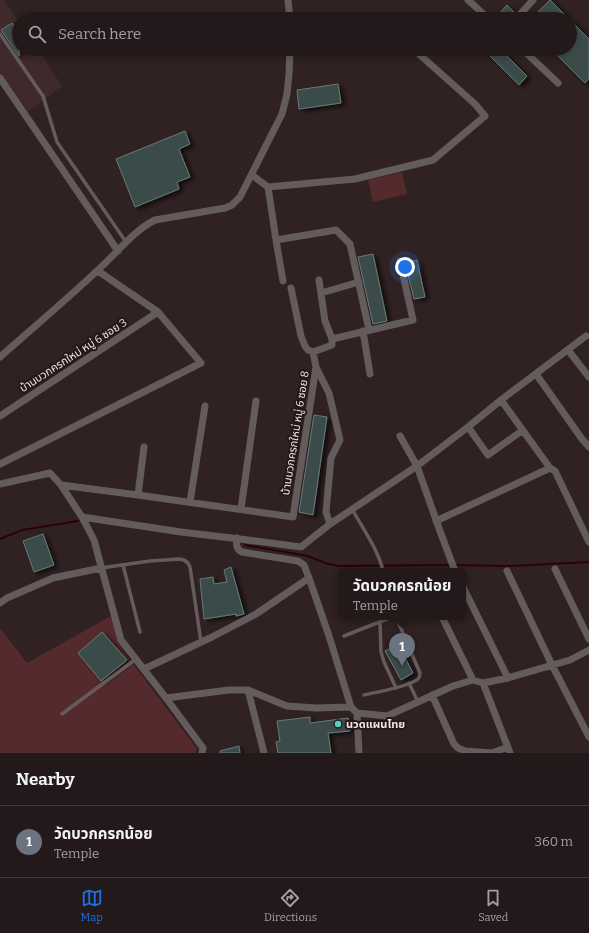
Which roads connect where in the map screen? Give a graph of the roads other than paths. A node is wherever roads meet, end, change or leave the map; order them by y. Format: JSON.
{"nodes":[{"id":1,"x":288,"y":0,"type":"edge"},
{"id":2,"x":468,"y":0,"type":"edge"},
{"id":3,"x":533,"y":0,"type":"edge"},
{"id":4,"x":289,"y":12,"type":"edge"},
{"id":5,"x":481,"y":12,"type":"edge"},
{"id":6,"x":522,"y":12,"type":"edge"},
{"id":7,"x":0,"y":34,"type":"edge"},
{"id":8,"x":12,"y":51,"type":"edge"},
{"id":9,"x":15,"y":56,"type":"edge"},
{"id":10,"x":290,"y":56,"type":"edge"},
{"id":11,"x":421,"y":56,"type":"edge"},
{"id":12,"x":529,"y":56,"type":"edge"},
{"id":13,"x":0,"y":78,"type":"edge"},
{"id":14,"x":558,"y":83,"type":"dead end"},
{"id":15,"x":252,"y":175,"type":"junction"},
{"id":16,"x":268,"y":186,"type":"junction"},
{"id":17,"x":276,"y":240,"type":"junction"},
{"id":18,"x":126,"y":242,"type":"junction"},
{"id":19,"x":118,"y":251,"type":"junction"},
{"id":20,"x":400,"y":261,"type":"dead end"},
{"id":21,"x":98,"y":271,"type":"junction"},
{"id":22,"x":319,"y":280,"type":"dead end"},
{"id":23,"x":283,"y":281,"type":"dead end"},
{"id":24,"x":358,"y":282,"type":"junction"},
{"id":25,"x":291,"y":288,"type":"dead end"},
{"id":26,"x":321,"y":293,"type":"junction"},
{"id":27,"x":158,"y":312,"type":"junction"},
{"id":28,"x":366,"y":330,"type":"junction"},
{"id":29,"x":586,"y":336,"type":"dead end"},
{"id":30,"x":332,"y":338,"type":"junction"},
{"id":31,"x":568,"y":350,"type":"junction"},
{"id":32,"x":313,"y":352,"type":"junction"},
{"id":33,"x":0,"y":357,"type":"edge"},
{"id":34,"x":316,"y":367,"type":"junction"},
{"id":35,"x":370,"y":374,"type":"dead end"},
{"id":36,"x":536,"y":374,"type":"junction"},
{"id":37,"x":589,"y":377,"type":"edge"},
{"id":38,"x":501,"y":400,"type":"junction"},
{"id":39,"x":256,"y":401,"type":"dead end"},
{"id":40,"x":205,"y":406,"type":"dead end"},
{"id":41,"x":0,"y":416,"type":"edge"},
{"id":42,"x":468,"y":427,"type":"junction"},
{"id":43,"x":523,"y":430,"type":"junction"},
{"id":44,"x":400,"y":436,"type":"dead end"},
{"id":45,"x":144,"y":447,"type":"dead end"},
{"id":46,"x":589,"y":447,"type":"edge"},
{"id":47,"x":0,"y":464,"type":"edge"},
{"id":48,"x":417,"y":466,"type":"junction"},
{"id":49,"x":550,"y":468,"type":"junction"},
{"id":50,"x":0,"y":483,"type":"edge"},
{"id":51,"x":61,"y":485,"type":"junction"},
{"id":52,"x":138,"y":495,"type":"junction"},
{"id":53,"x":190,"y":502,"type":"junction"},
{"id":54,"x":241,"y":509,"type":"junction"},
{"id":55,"x":352,"y":509,"type":"junction"},
{"id":56,"x":82,"y":517,"type":"junction"},
{"id":57,"x":436,"y":521,"type":"junction"},
{"id":58,"x":330,"y":524,"type":"junction"},
{"id":59,"x":237,"y":538,"type":"junction"},
{"id":60,"x":589,"y":542,"type":"edge"},
{"id":61,"x":123,"y":565,"type":"junction"},
{"id":62,"x":101,"y":568,"type":"junction"},
{"id":63,"x":382,"y":568,"type":"edge"},
{"id":64,"x":454,"y":568,"type":"edge"},
{"id":65,"x":555,"y":569,"type":"dead end"},
{"id":66,"x":507,"y":571,"type":"dead end"},
{"id":67,"x":309,"y":578,"type":"junction"},
{"id":68,"x":466,"y":593,"type":"edge"},
{"id":69,"x":0,"y":603,"type":"edge"},
{"id":70,"x":385,"y":620,"type":"edge"},
{"id":71,"x":397,"y":620,"type":"edge"},
{"id":72,"x":443,"y":620,"type":"edge"},
{"id":73,"x":380,"y":622,"type":"junction"},
{"id":74,"x":140,"y":632,"type":"dead end"},
{"id":75,"x":344,"y":636,"type":"dead end"},
{"id":76,"x":589,"y":639,"type":"edge"},
{"id":77,"x":201,"y":642,"type":"junction"},
{"id":78,"x":589,"y":650,"type":"edge"},
{"id":79,"x":136,"y":659,"type":"junction"},
{"id":80,"x":552,"y":665,"type":"junction"},
{"id":81,"x":144,"y":669,"type":"junction"},
{"id":82,"x":508,"y":678,"type":"junction"},
{"id":83,"x":473,"y":680,"type":"junction"},
{"id":84,"x":409,"y":683,"type":"junction"},
{"id":85,"x":484,"y":683,"type":"junction"},
{"id":86,"x":396,"y":688,"type":"junction"},
{"id":87,"x":248,"y":690,"type":"junction"},
{"id":88,"x":364,"y":695,"type":"dead end"},
{"id":89,"x":432,"y":695,"type":"junction"},
{"id":90,"x":166,"y":698,"type":"junction"},
{"id":91,"x":418,"y":702,"type":"junction"},
{"id":92,"x":351,"y":707,"type":"junction"},
{"id":93,"x":357,"y":713,"type":"junction"},
{"id":94,"x":62,"y":714,"type":"dead end"},
{"id":95,"x":589,"y":737,"type":"edge"},
{"id":96,"x":509,"y":750,"type":"edge"},
{"id":97,"x":202,"y":753,"type":"edge"},
{"id":98,"x":264,"y":753,"type":"edge"},
{"id":99,"x":359,"y":753,"type":"edge"}],
"edges":[{"from":1,"to":4,"type":"street"},
{"from":2,"to":5,"type":"street"},
{"from":3,"to":6,"type":"street"},
{"from":7,"to":8,"type":"lane"},
{"from":9,"to":18,"type":"lane"},
{"from":10,"to":15,"type":"street"},
{"from":11,"to":16,"type":"street"},
{"from":12,"to":14,"type":"street"},
{"from":13,"to":19,"type":"street"},
{"from":15,"to":16,"type":"street"},
{"from":15,"to":18,"type":"street"},
{"from":16,"to":17,"type":"street"},
{"from":17,"to":23,"type":"street"},
{"from":17,"to":24,"type":"street"},
{"from":18,"to":19,"type":"street"},
{"from":19,"to":21,"type":"street"},
{"from":20,"to":28,"type":"street"},
{"from":21,"to":27,"type":"street"},
{"from":21,"to":33,"type":"street"},
{"from":22,"to":26,"type":"street"},
{"from":24,"to":26,"type":"street"},
{"from":24,"to":28,"type":"street"},
{"from":25,"to":32,"type":"street"},
{"from":26,"to":30,"type":"street"},
{"from":27,"to":41,"type":"street","name":"บ้านบวกครกใหม่ หมู่ 6 ซอย 3"},
{"from":27,"to":47,"type":"street"},
{"from":28,"to":30,"type":"street"},
{"from":28,"to":35,"type":"street"},
{"from":29,"to":31,"type":"street"},
{"from":30,"to":32,"type":"street"},
{"from":31,"to":36,"type":"street"},
{"from":31,"to":37,"type":"street"},
{"from":32,"to":34,"type":"street","name":"บ้านบวกครกใหม่ หมู่ 6 ซอย 8"},
{"from":34,"to":54,"type":"street","name":"บ้านบวกครกใหม่ หมู่ 6 ซอย 8"},
{"from":34,"to":58,"type":"street"},
{"from":36,"to":38,"type":"street"},
{"from":36,"to":46,"type":"street"},
{"from":38,"to":42,"type":"street"},
{"from":38,"to":43,"type":"street"},
{"from":39,"to":54,"type":"street"},
{"from":40,"to":53,"type":"street"},
{"from":42,"to":43,"type":"street"},
{"from":42,"to":48,"type":"street"},
{"from":43,"to":49,"type":"street"},
{"from":44,"to":48,"type":"street"},
{"from":45,"to":52,"type":"street"},
{"from":48,"to":55,"type":"street"},
{"from":48,"to":57,"type":"street"},
{"from":49,"to":57,"type":"street"},
{"from":49,"to":60,"type":"street"},
{"from":50,"to":51,"type":"street"},
{"from":51,"to":52,"type":"street"},
{"from":51,"to":56,"type":"street"},
{"from":52,"to":53,"type":"street"},
{"from":53,"to":54,"type":"street"},
{"from":55,"to":58,"type":"street"},
{"from":55,"to":63,"type":"lane"},
{"from":56,"to":59,"type":"street"},
{"from":56,"to":62,"type":"street"},
{"from":57,"to":64,"type":"street"},
{"from":58,"to":59,"type":"street"},
{"from":59,"to":67,"type":"street"},
{"from":61,"to":62,"type":"lane"},
{"from":61,"to":74,"type":"lane"},
{"from":61,"to":77,"type":"lane"},
{"from":62,"to":69,"type":"street"},
{"from":62,"to":79,"type":"street"},
{"from":65,"to":76,"type":"street"},
{"from":66,"to":80,"type":"street"},
{"from":67,"to":77,"type":"street"},
{"from":67,"to":92,"type":"street"},
{"from":68,"to":82,"type":"street"},
{"from":70,"to":73,"type":"lane"},
{"from":71,"to":84,"type":"lane"},
{"from":72,"to":83,"type":"street"},
{"from":73,"to":75,"type":"lane"},
{"from":73,"to":86,"type":"lane"},
{"from":77,"to":81,"type":"street"},
{"from":78,"to":80,"type":"street"},
{"from":79,"to":81,"type":"street"},
{"from":79,"to":94,"type":"lane"},
{"from":80,"to":82,"type":"street"},
{"from":80,"to":95,"type":"street"},
{"from":81,"to":90,"type":"street"},
{"from":82,"to":85,"type":"street"},
{"from":83,"to":85,"type":"street"},
{"from":83,"to":89,"type":"street"},
{"from":84,"to":86,"type":"lane"},
{"from":84,"to":91,"type":"lane"},
{"from":85,"to":96,"type":"street"},
{"from":86,"to":88,"type":"lane"},
{"from":87,"to":90,"type":"street"},
{"from":87,"to":92,"type":"street"},
{"from":87,"to":98,"type":"street"},
{"from":89,"to":91,"type":"street"},
{"from":89,"to":96,"type":"street"},
{"from":90,"to":97,"type":"street"},
{"from":91,"to":93,"type":"street"},
{"from":92,"to":93,"type":"street"},
{"from":93,"to":99,"type":"street"}]}
